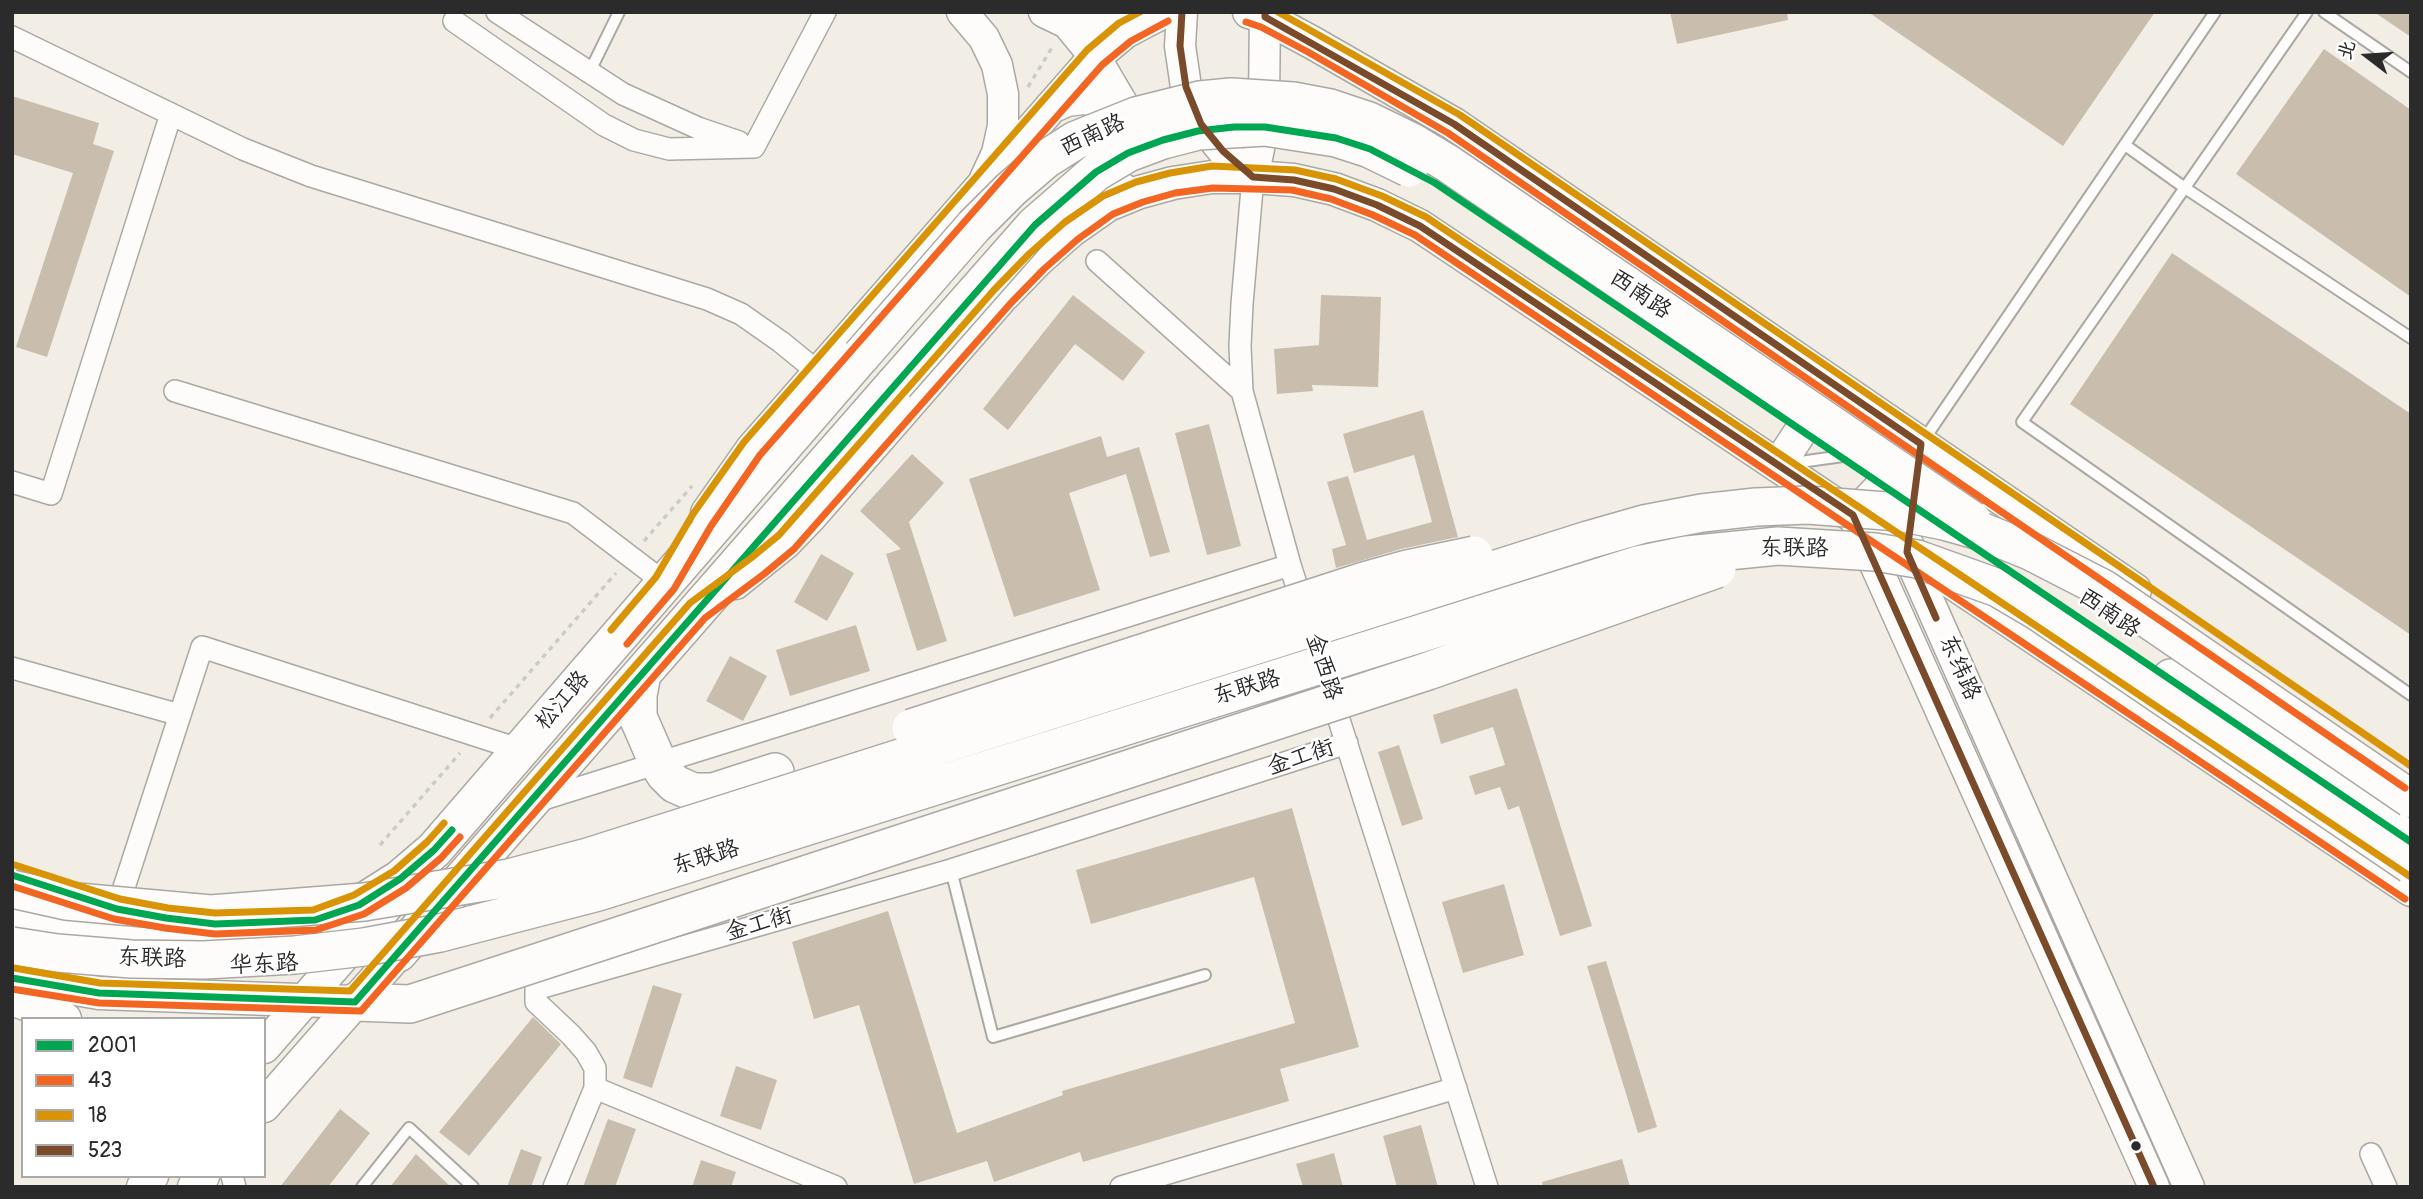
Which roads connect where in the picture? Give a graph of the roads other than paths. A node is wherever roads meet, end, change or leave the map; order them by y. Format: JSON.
{"nodes":[{"id":1,"x":497,"y":12,"type":"edge"},
{"id":2,"x":619,"y":12,"type":"edge"},
{"id":3,"x":825,"y":12,"type":"edge"},
{"id":4,"x":962,"y":12,"type":"edge"},
{"id":5,"x":1163,"y":12,"type":"edge"},
{"id":6,"x":1182,"y":12,"type":"edge"},
{"id":7,"x":2215,"y":12,"type":"edge"},
{"id":8,"x":2307,"y":12,"type":"edge"},
{"id":9,"x":2324,"y":12,"type":"edge"},
{"id":10,"x":1131,"y":14,"type":"edge"},
{"id":11,"x":1259,"y":14,"type":"edge"},
{"id":12,"x":1056,"y":18,"type":"edge"},
{"id":13,"x":454,"y":21,"type":"dead end"},
{"id":14,"x":12,"y":37,"type":"edge"},
{"id":15,"x":1095,"y":57,"type":"junction"},
{"id":16,"x":2411,"y":72,"type":"edge"},
{"id":17,"x":589,"y":73,"type":"junction"},
{"id":18,"x":1051,"y":107,"type":"junction"},
{"id":19,"x":171,"y":114,"type":"junction"},
{"id":20,"x":1135,"y":125,"type":"junction"},
{"id":21,"x":2125,"y":145,"type":"junction"},
{"id":22,"x":754,"y":147,"type":"junction"},
{"id":23,"x":1252,"y":177,"type":"junction"},
{"id":24,"x":983,"y":184,"type":"junction"},
{"id":25,"x":2185,"y":188,"type":"junction"},
{"id":26,"x":1108,"y":205,"type":"junction"},
{"id":27,"x":1097,"y":261,"type":"dead end"},
{"id":28,"x":2411,"y":338,"type":"edge"},
{"id":29,"x":861,"y":356,"type":"joint"},
{"id":30,"x":819,"y":373,"type":"junction"},
{"id":31,"x":1832,"y":383,"type":"junction"},
{"id":32,"x":895,"y":384,"type":"joint"},
{"id":33,"x":175,"y":391,"type":"dead end"},
{"id":34,"x":1242,"y":391,"type":"junction"},
{"id":35,"x":1922,"y":444,"type":"junction"},
{"id":36,"x":1778,"y":466,"type":"junction"},
{"id":37,"x":12,"y":482,"type":"edge"},
{"id":38,"x":1853,"y":515,"type":"junction"},
{"id":39,"x":1644,"y":524,"type":"junction"},
{"id":40,"x":1824,"y":548,"type":"junction"},
{"id":41,"x":1907,"y":552,"type":"junction"},
{"id":42,"x":1290,"y":565,"type":"junction"},
{"id":43,"x":665,"y":583,"type":"junction"},
{"id":44,"x":698,"y":610,"type":"junction"},
{"id":45,"x":12,"y":668,"type":"edge"},
{"id":46,"x":2176,"y":670,"type":"junction"},
{"id":47,"x":642,"y":674,"type":"junction"},
{"id":48,"x":2411,"y":695,"type":"edge"},
{"id":49,"x":180,"y":715,"type":"junction"},
{"id":50,"x":1348,"y":743,"type":"junction"},
{"id":51,"x":521,"y":750,"type":"junction"},
{"id":52,"x":658,"y":763,"type":"junction"},
{"id":53,"x":2411,"y":779,"type":"edge"},
{"id":54,"x":2411,"y":799,"type":"edge"},
{"id":55,"x":529,"y":804,"type":"junction"},
{"id":56,"x":2411,"y":819,"type":"edge"},
{"id":57,"x":2411,"y":842,"type":"edge"},
{"id":58,"x":434,"y":850,"type":"junction"},
{"id":59,"x":2411,"y":865,"type":"edge"},
{"id":60,"x":951,"y":870,"type":"junction"},
{"id":61,"x":12,"y":875,"type":"edge"},
{"id":62,"x":12,"y":889,"type":"edge"},
{"id":63,"x":2411,"y":890,"type":"edge"},
{"id":64,"x":117,"y":909,"type":"junction"},
{"id":65,"x":12,"y":911,"type":"edge"},
{"id":66,"x":315,"y":920,"type":"junction"},
{"id":67,"x":12,"y":938,"type":"edge"},
{"id":68,"x":12,"y":946,"type":"edge"},
{"id":69,"x":393,"y":959,"type":"junction"},
{"id":70,"x":338,"y":961,"type":"junction"},
{"id":71,"x":1205,"y":975,"type":"dead end"},
{"id":72,"x":12,"y":978,"type":"edge"},
{"id":73,"x":12,"y":999,"type":"edge"},
{"id":74,"x":304,"y":1001,"type":"junction"},
{"id":75,"x":355,"y":1002,"type":"junction"},
{"id":76,"x":60,"y":1017,"type":"edge"},
{"id":77,"x":266,"y":1044,"type":"edge"},
{"id":78,"x":595,"y":1088,"type":"junction"},
{"id":79,"x":1455,"y":1088,"type":"junction"},
{"id":80,"x":266,"y":1104,"type":"edge"},
{"id":81,"x":2371,"y":1154,"type":"dead end"},
{"id":82,"x":362,"y":1187,"type":"edge"},
{"id":83,"x":473,"y":1187,"type":"edge"},
{"id":84,"x":554,"y":1187,"type":"edge"},
{"id":85,"x":836,"y":1187,"type":"edge"},
{"id":86,"x":1121,"y":1187,"type":"edge"},
{"id":87,"x":1487,"y":1187,"type":"edge"},
{"id":88,"x":2154,"y":1187,"type":"edge"},
{"id":89,"x":2189,"y":1187,"type":"edge"},
{"id":90,"x":2386,"y":1187,"type":"edge"}],
"edges":[{"from":1,"to":17,"type":"street"},
{"from":2,"to":17,"type":"lane"},
{"from":3,"to":22,"type":"street"},
{"from":4,"to":24,"type":"main road"},
{"from":5,"to":15,"type":"main road"},
{"from":6,"to":23,"type":"main road"},
{"from":7,"to":21,"type":"lane"},
{"from":8,"to":25,"type":"lane"},
{"from":9,"to":16,"type":"lane"},
{"from":10,"to":12,"type":"main road"},
{"from":10,"to":15,"type":"main road"},
{"from":11,"to":23,"type":"main road"},
{"from":11,"to":31,"type":"main road","name":"西南路"},
{"from":12,"to":15,"type":"main road"},
{"from":13,"to":22,"type":"street"},
{"from":14,"to":19,"type":"street"},
{"from":15,"to":18,"type":"main road"},
{"from":15,"to":20,"type":"main road"},
{"from":17,"to":22,"type":"street"},
{"from":18,"to":20,"type":"main road"},
{"from":18,"to":24,"type":"main road"},
{"from":19,"to":30,"type":"street"},
{"from":19,"to":37,"type":"street"},
{"from":20,"to":26,"type":"main road"},
{"from":21,"to":25,"type":"lane"},
{"from":21,"to":35,"type":"lane"},
{"from":23,"to":26,"type":"main road"},
{"from":23,"to":34,"type":"street","name":"金西路"},
{"from":23,"to":36,"type":"main road"},
{"from":24,"to":30,"type":"main road"},
{"from":25,"to":28,"type":"lane"},
{"from":25,"to":48,"type":"lane"},
{"from":26,"to":44,"type":"main road"},
{"from":27,"to":34,"type":"street"},
{"from":29,"to":43,"type":"highway","name":"松江路"},
{"from":29,"to":46,"type":"highway","name":"西南路","bridge":true},
{"from":30,"to":43,"type":"main road"},
{"from":31,"to":35,"type":"main road","name":"西南路"},
{"from":31,"to":36,"type":"main road"},
{"from":32,"to":44,"type":"highway","name":"松江路"},
{"from":32,"to":46,"type":"highway","name":"西南路","bridge":true},
{"from":33,"to":43,"type":"street"},
{"from":34,"to":42,"type":"street","name":"金西路"},
{"from":35,"to":36,"type":"lane"},
{"from":35,"to":38,"type":"main road"},
{"from":35,"to":41,"type":"main road"},
{"from":35,"to":53,"type":"main road","name":"西南路"},
{"from":36,"to":38,"type":"main road"},
{"from":38,"to":41,"type":"main road"},
{"from":38,"to":88,"type":"main road","name":"东纬路"},
{"from":39,"to":52,"type":"highway","bridge":true},
{"from":39,"to":54,"type":"highway","name":"东联路","bridge":true},
{"from":39,"to":62,"type":"highway","name":"东联路","bridge":true},
{"from":40,"to":59,"type":"highway","name":"东联路","bridge":true},
{"from":40,"to":68,"type":"highway","name":"东联路","bridge":true},
{"from":40,"to":75,"type":"highway","bridge":true},
{"from":41,"to":63,"type":"main road"},
{"from":41,"to":89,"type":"main road","name":"东纬路"},
{"from":42,"to":50,"type":"street","name":"金西路"},
{"from":42,"to":52,"type":"street"},
{"from":43,"to":51,"type":"highway","name":"松江路"},
{"from":44,"to":47,"type":"highway","name":"松江路"},
{"from":45,"to":49,"type":"street"},
{"from":46,"to":56,"type":"highway","name":"西南路"},
{"from":46,"to":57,"type":"highway","name":"西南路"},
{"from":47,"to":52,"type":"highway"},
{"from":47,"to":55,"type":"highway","name":"松江路"},
{"from":49,"to":51,"type":"street"},
{"from":49,"to":64,"type":"street"},
{"from":50,"to":60,"type":"street","name":"金工街"},
{"from":50,"to":79,"type":"street","name":"金西路"},
{"from":51,"to":58,"type":"highway","name":"松江路"},
{"from":52,"to":55,"type":"street"},
{"from":55,"to":69,"type":"highway","name":"松江路"},
{"from":58,"to":66,"type":"highway","name":"华东路"},
{"from":58,"to":70,"type":"main road","name":"松江路"},
{"from":60,"to":71,"type":"lane"},
{"from":60,"to":78,"type":"street","name":"金工街"},
{"from":61,"to":64,"type":"main road"},
{"from":64,"to":66,"type":"main road"},
{"from":65,"to":66,"type":"highway","name":"华东路"},
{"from":67,"to":70,"type":"highway","name":"华东路"},
{"from":69,"to":70,"type":"highway","name":"华东路"},
{"from":69,"to":75,"type":"main road","name":"松江路"},
{"from":70,"to":74,"type":"main road","name":"松江路"},
{"from":72,"to":74,"type":"main road"},
{"from":73,"to":76,"type":"main road"},
{"from":74,"to":75,"type":"main road"},
{"from":74,"to":77,"type":"main road","name":"松江路"},
{"from":75,"to":80,"type":"main road","name":"松江路"},
{"from":78,"to":84,"type":"street"},
{"from":78,"to":85,"type":"street"},
{"from":79,"to":86,"type":"street"},
{"from":79,"to":87,"type":"street","name":"金西路"},
{"from":81,"to":90,"type":"street"},
{"from":82,"to":83,"type":"lane"}]}
